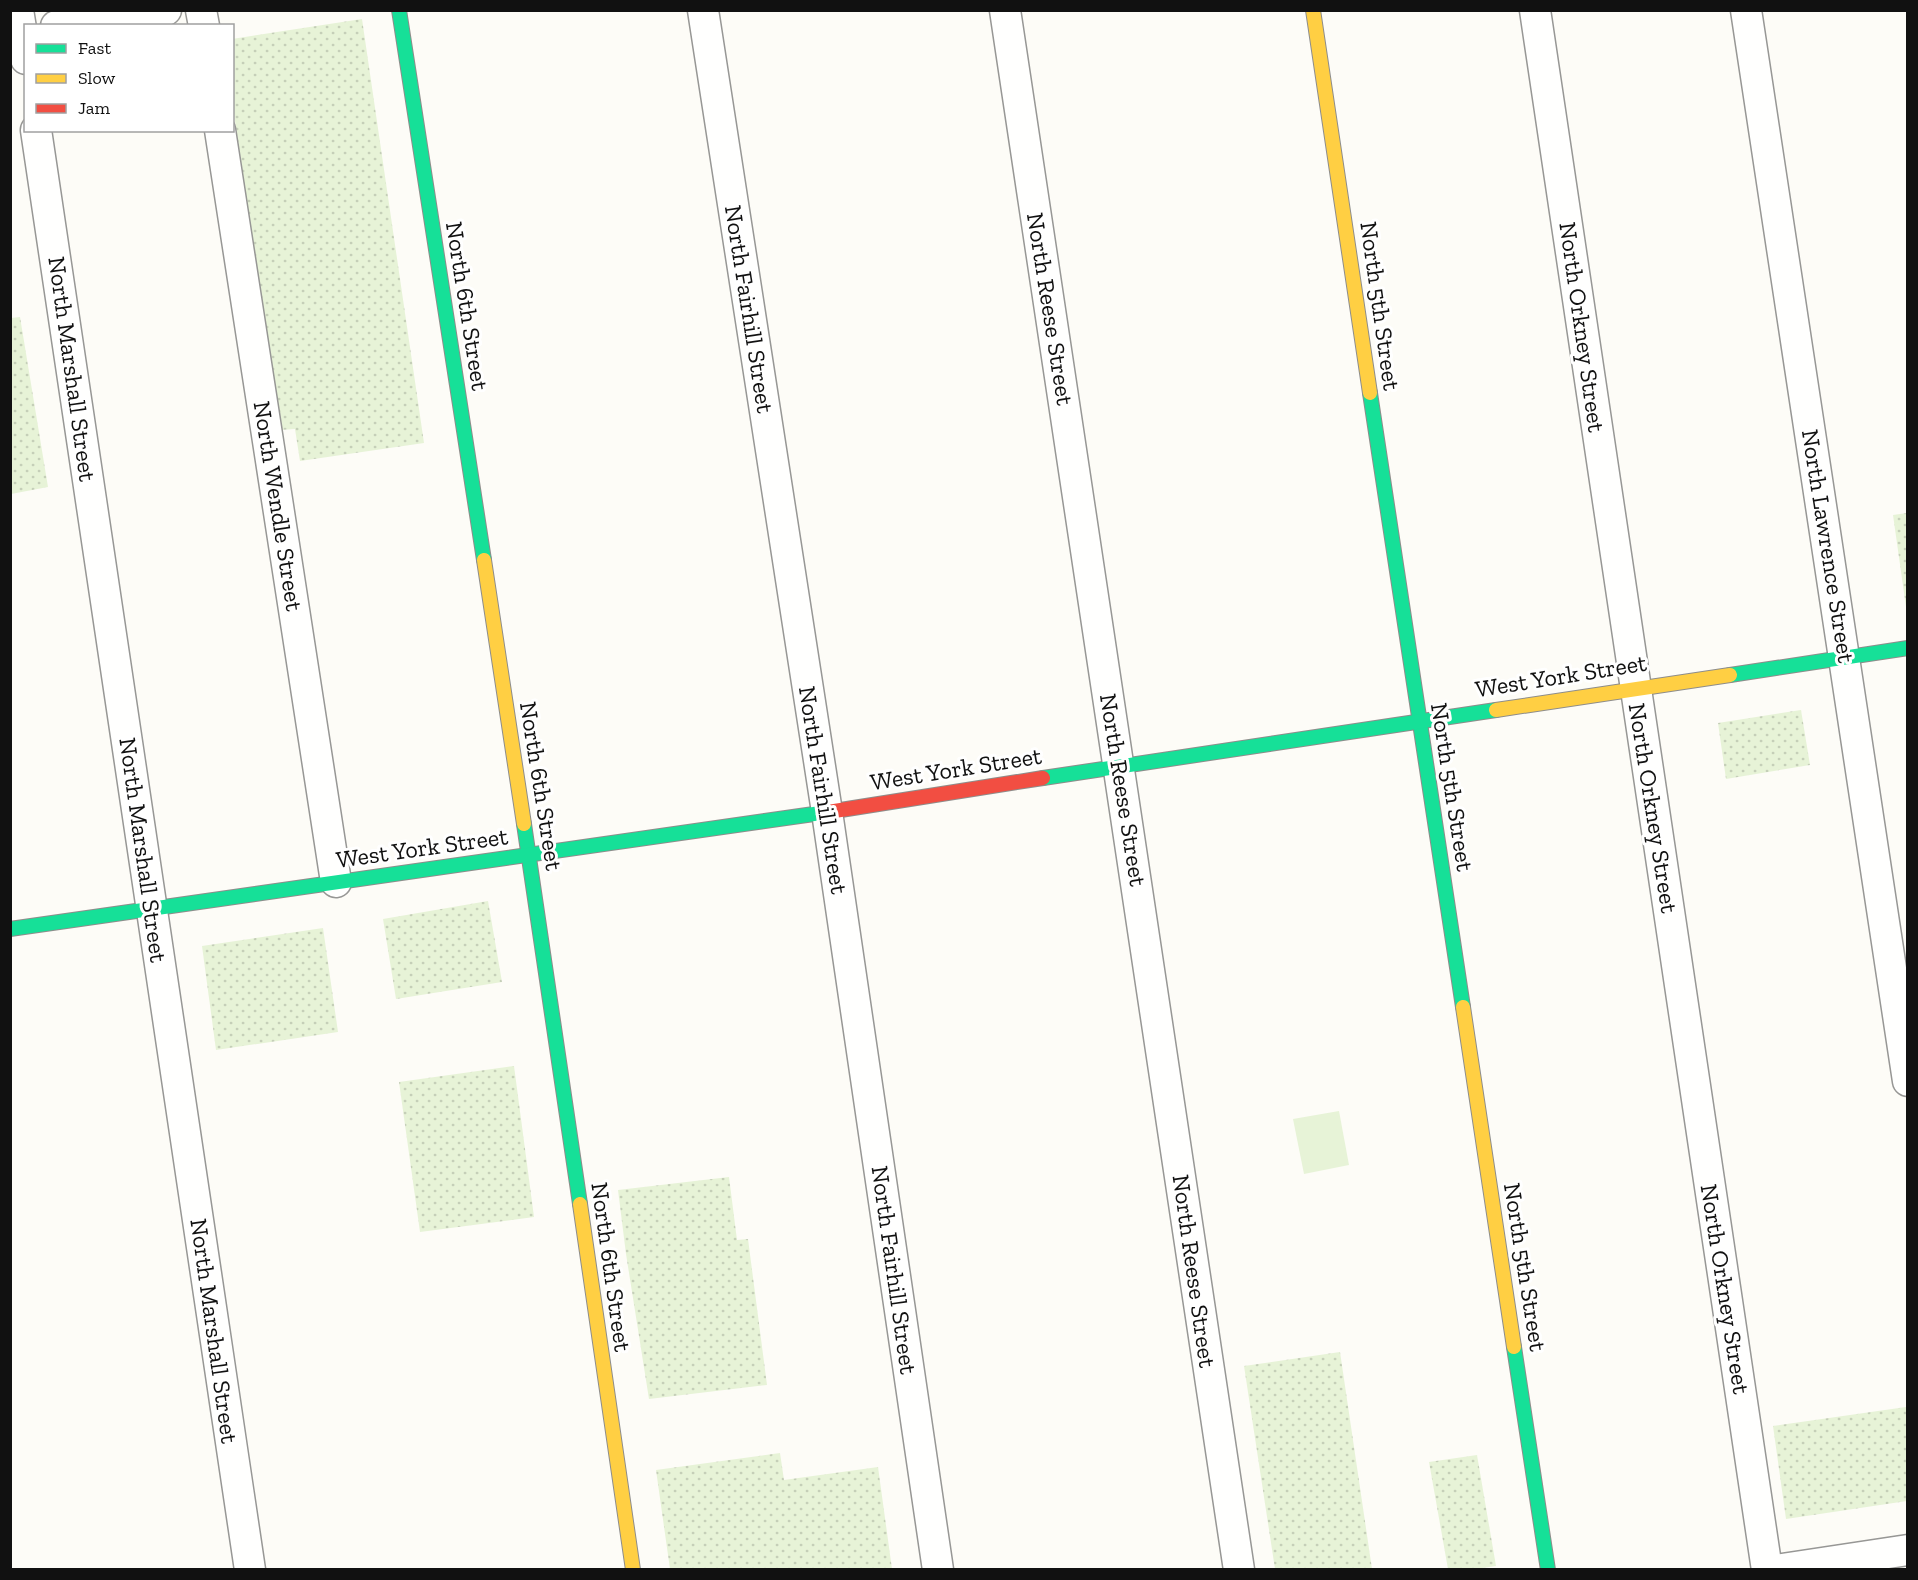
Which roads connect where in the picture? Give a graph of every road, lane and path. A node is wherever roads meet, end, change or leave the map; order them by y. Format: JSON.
{"nodes":[{"id":1,"x":166,"y":10,"type":"edge"},
{"id":2,"x":399,"y":10,"type":"edge"},
{"id":3,"x":703,"y":10,"type":"edge"},
{"id":4,"x":1005,"y":10,"type":"edge"},
{"id":5,"x":1313,"y":10,"type":"edge"},
{"id":6,"x":1535,"y":10,"type":"edge"},
{"id":7,"x":1746,"y":10,"type":"edge"},
{"id":8,"x":70,"y":24,"type":"edge"},
{"id":9,"x":19,"y":26,"type":"edge"},
{"id":10,"x":24,"y":50,"type":"edge"},
{"id":11,"x":36,"y":132,"type":"edge"},
{"id":12,"x":220,"y":132,"type":"edge"},
{"id":13,"x":1908,"y":648,"type":"edge"},
{"id":14,"x":1845,"y":657,"type":"junction"},
{"id":15,"x":1635,"y":688,"type":"junction"},
{"id":16,"x":1419,"y":721,"type":"junction"},
{"id":17,"x":1119,"y":766,"type":"junction"},
{"id":18,"x":827,"y":812,"type":"junction"},
{"id":19,"x":529,"y":855,"type":"junction"},
{"id":20,"x":336,"y":882,"type":"junction"},
{"id":21,"x":152,"y":909,"type":"junction"},
{"id":22,"x":10,"y":929,"type":"edge"},
{"id":23,"x":1908,"y":1081,"type":"edge"},
{"id":24,"x":1908,"y":1550,"type":"edge"},
{"id":25,"x":250,"y":1569,"type":"edge"},
{"id":26,"x":633,"y":1569,"type":"edge"},
{"id":27,"x":938,"y":1569,"type":"edge"},
{"id":28,"x":1239,"y":1569,"type":"edge"},
{"id":29,"x":1548,"y":1569,"type":"edge"},
{"id":30,"x":1767,"y":1569,"type":"edge"},
{"id":31,"x":1776,"y":1569,"type":"edge"}],
"edges":[{"from":1,"to":8,"type":"street"},
{"from":2,"to":19,"type":"main road","name":"North 6th Street"},
{"from":3,"to":18,"type":"street","name":"North Fairhill Street"},
{"from":4,"to":17,"type":"street","name":"North Reese Street"},
{"from":5,"to":16,"type":"main road","name":"North 5th Street"},
{"from":6,"to":15,"type":"street","name":"North Orkney Street"},
{"from":7,"to":14,"type":"street","name":"North Lawrence Street"},
{"from":9,"to":10,"type":"street"},
{"from":11,"to":21,"type":"street","name":"North Marshall Street"},
{"from":12,"to":20,"type":"street","name":"North Wendle Street"},
{"from":13,"to":14,"type":"main road","name":"West York Street"},
{"from":14,"to":15,"type":"main road","name":"West York Street"},
{"from":14,"to":23,"type":"street","name":"North Lawrence Street"},
{"from":15,"to":16,"type":"main road","name":"West York Street"},
{"from":15,"to":30,"type":"street","name":"North Orkney Street"},
{"from":16,"to":17,"type":"main road","name":"West York Street"},
{"from":16,"to":29,"type":"main road","name":"North 5th Street"},
{"from":17,"to":18,"type":"main road","name":"West York Street"},
{"from":17,"to":28,"type":"street","name":"North Reese Street"},
{"from":18,"to":19,"type":"main road","name":"West York Street"},
{"from":18,"to":27,"type":"street","name":"North Fairhill Street"},
{"from":19,"to":20,"type":"main road","name":"West York Street"},
{"from":19,"to":26,"type":"main road","name":"North 6th Street"},
{"from":20,"to":21,"type":"main road","name":"West York Street"},
{"from":21,"to":22,"type":"main road","name":"West York Street"},
{"from":21,"to":25,"type":"street","name":"North Marshall Street"},
{"from":24,"to":31,"type":"street"}]}
